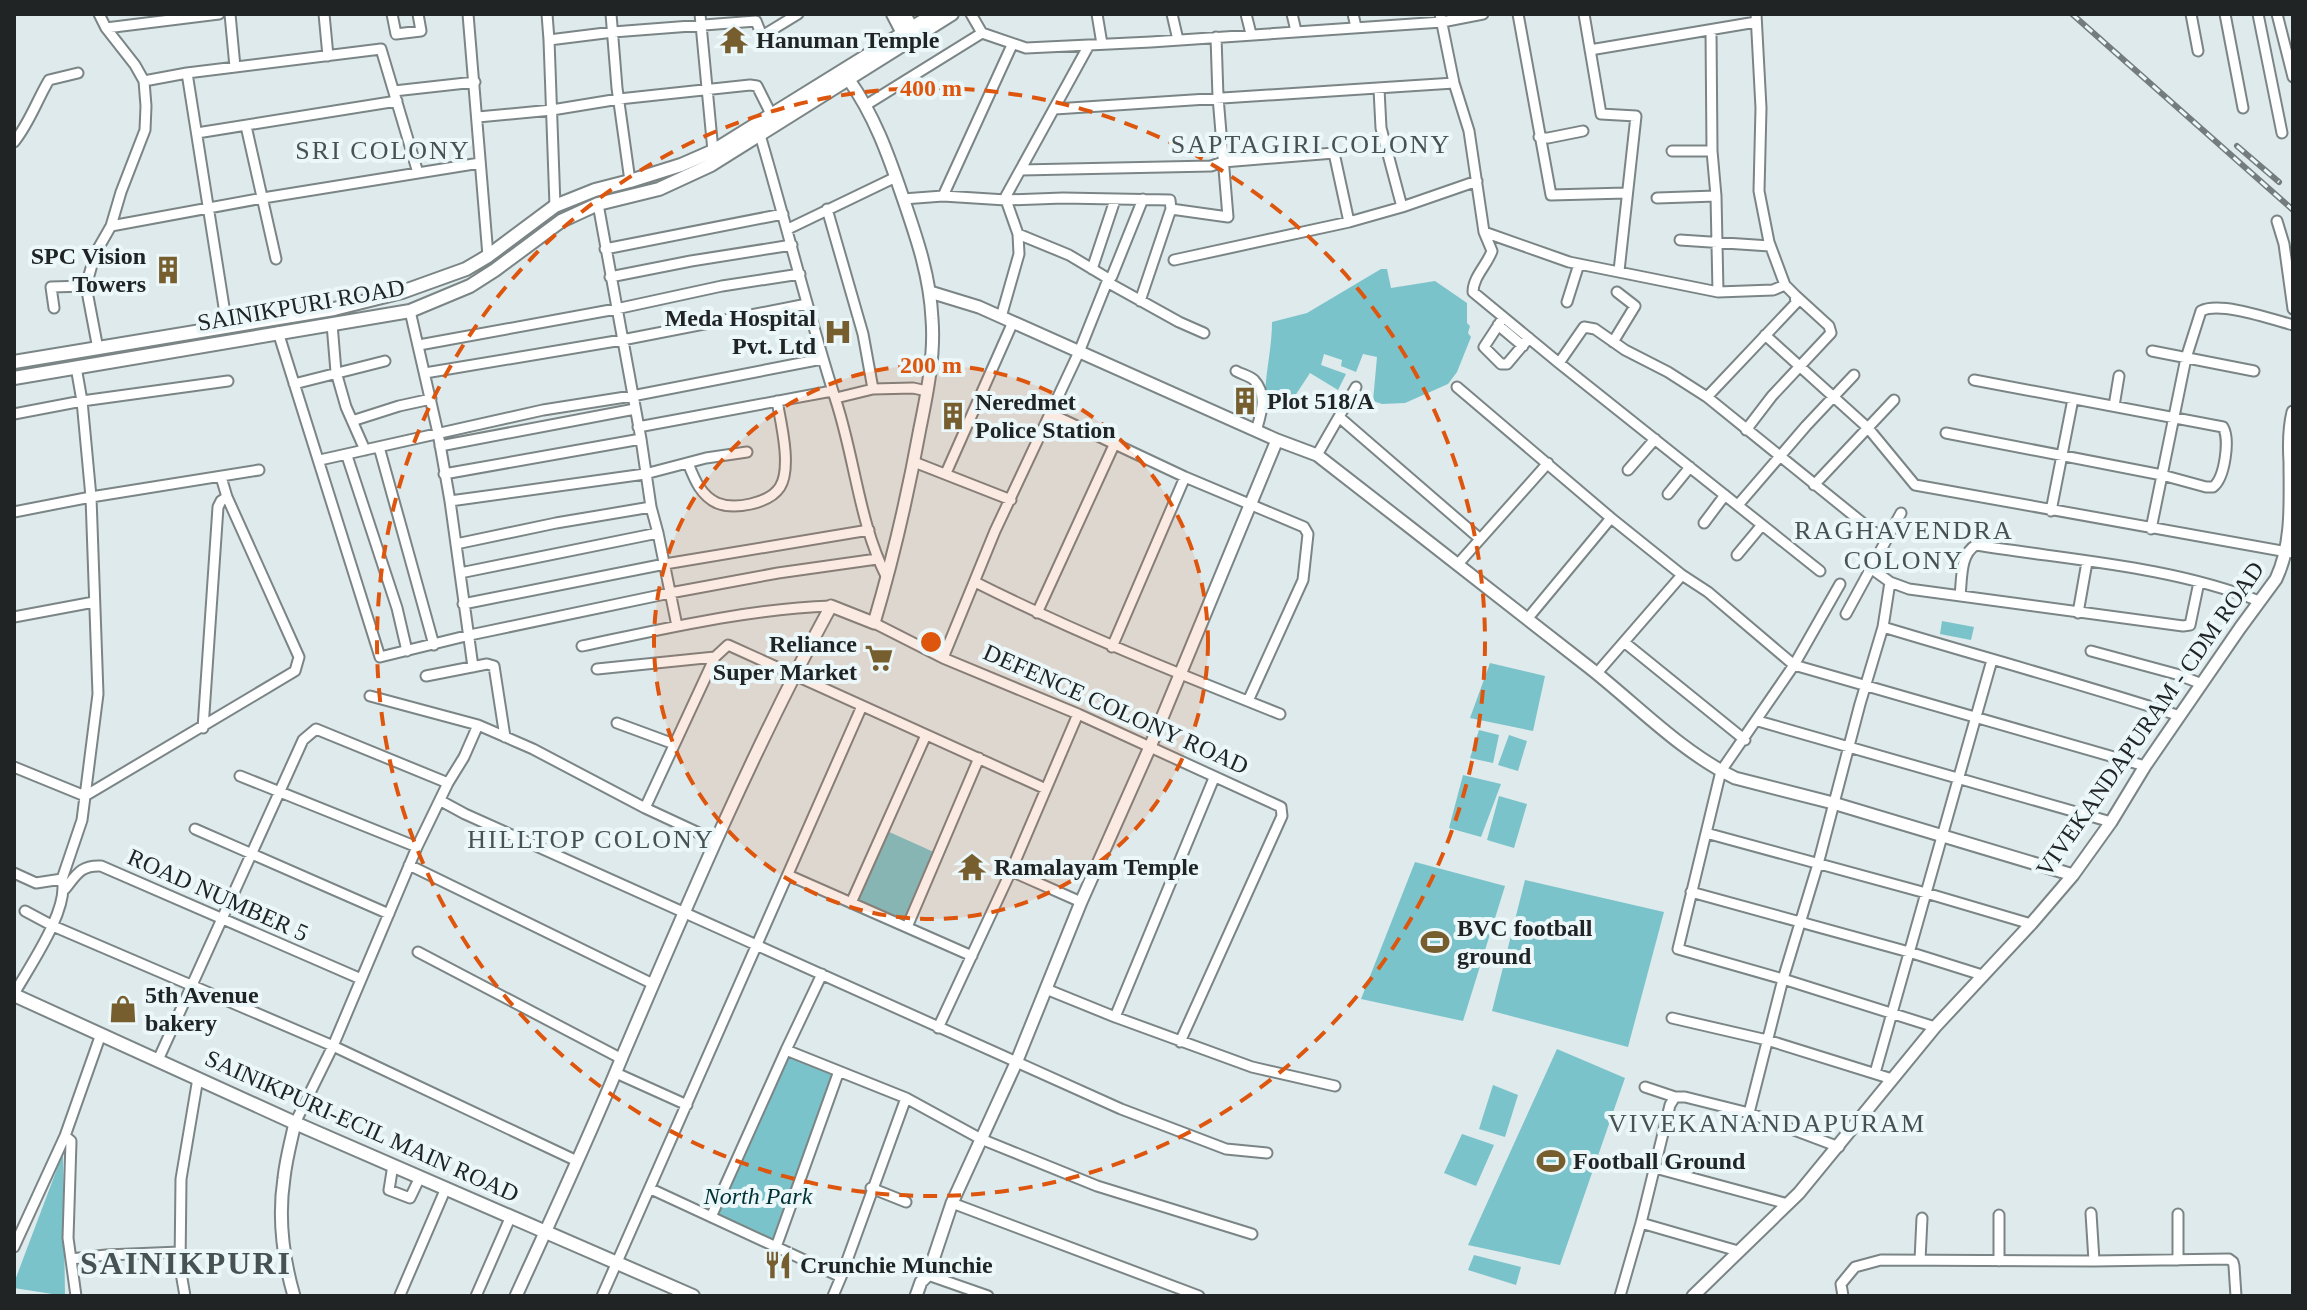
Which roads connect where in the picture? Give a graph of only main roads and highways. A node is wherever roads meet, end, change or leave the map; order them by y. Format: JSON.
{"nodes":[{"id":1,"x":893,"y":14,"type":"edge"},
{"id":2,"x":904,"y":14,"type":"edge"},
{"id":3,"x":934,"y":14,"type":"edge"},
{"id":4,"x":952,"y":14,"type":"edge"},
{"id":5,"x":910,"y":35,"type":"junction"},
{"id":6,"x":513,"y":239,"type":"junction"},
{"id":7,"x":499,"y":248,"type":"junction"},
{"id":8,"x":522,"y":251,"type":"junction"},
{"id":9,"x":509,"y":260,"type":"junction"},
{"id":10,"x":14,"y":362,"type":"edge"},
{"id":11,"x":14,"y":378,"type":"edge"},
{"id":12,"x":14,"y":995,"type":"edge"},
{"id":13,"x":693,"y":1296,"type":"edge"}],
"edges":[{"from":1,"to":5,"type":"main road"},
{"from":2,"to":5,"type":"main road"},
{"from":3,"to":5,"type":"main road","name":"SAINIKPURI ROAD"},
{"from":4,"to":5,"type":"main road","name":"SAINIKPURI ROAD"},
{"from":5,"to":6,"type":"main road","name":"SAINIKPURI ROAD"},
{"from":5,"to":8,"type":"main road","name":"SAINIKPURI ROAD"},
{"from":6,"to":7,"type":"main road","name":"SAINIKPURI ROAD"},
{"from":6,"to":8,"type":"main road"},
{"from":7,"to":9,"type":"main road"},
{"from":7,"to":10,"type":"main road","name":"SAINIKPURI ROAD"},
{"from":8,"to":9,"type":"main road","name":"SAINIKPURI ROAD"},
{"from":9,"to":11,"type":"main road","name":"SAINIKPURI ROAD"},
{"from":12,"to":13,"type":"main road","name":"SAINIKPURI-ECIL MAIN ROAD"}]}
